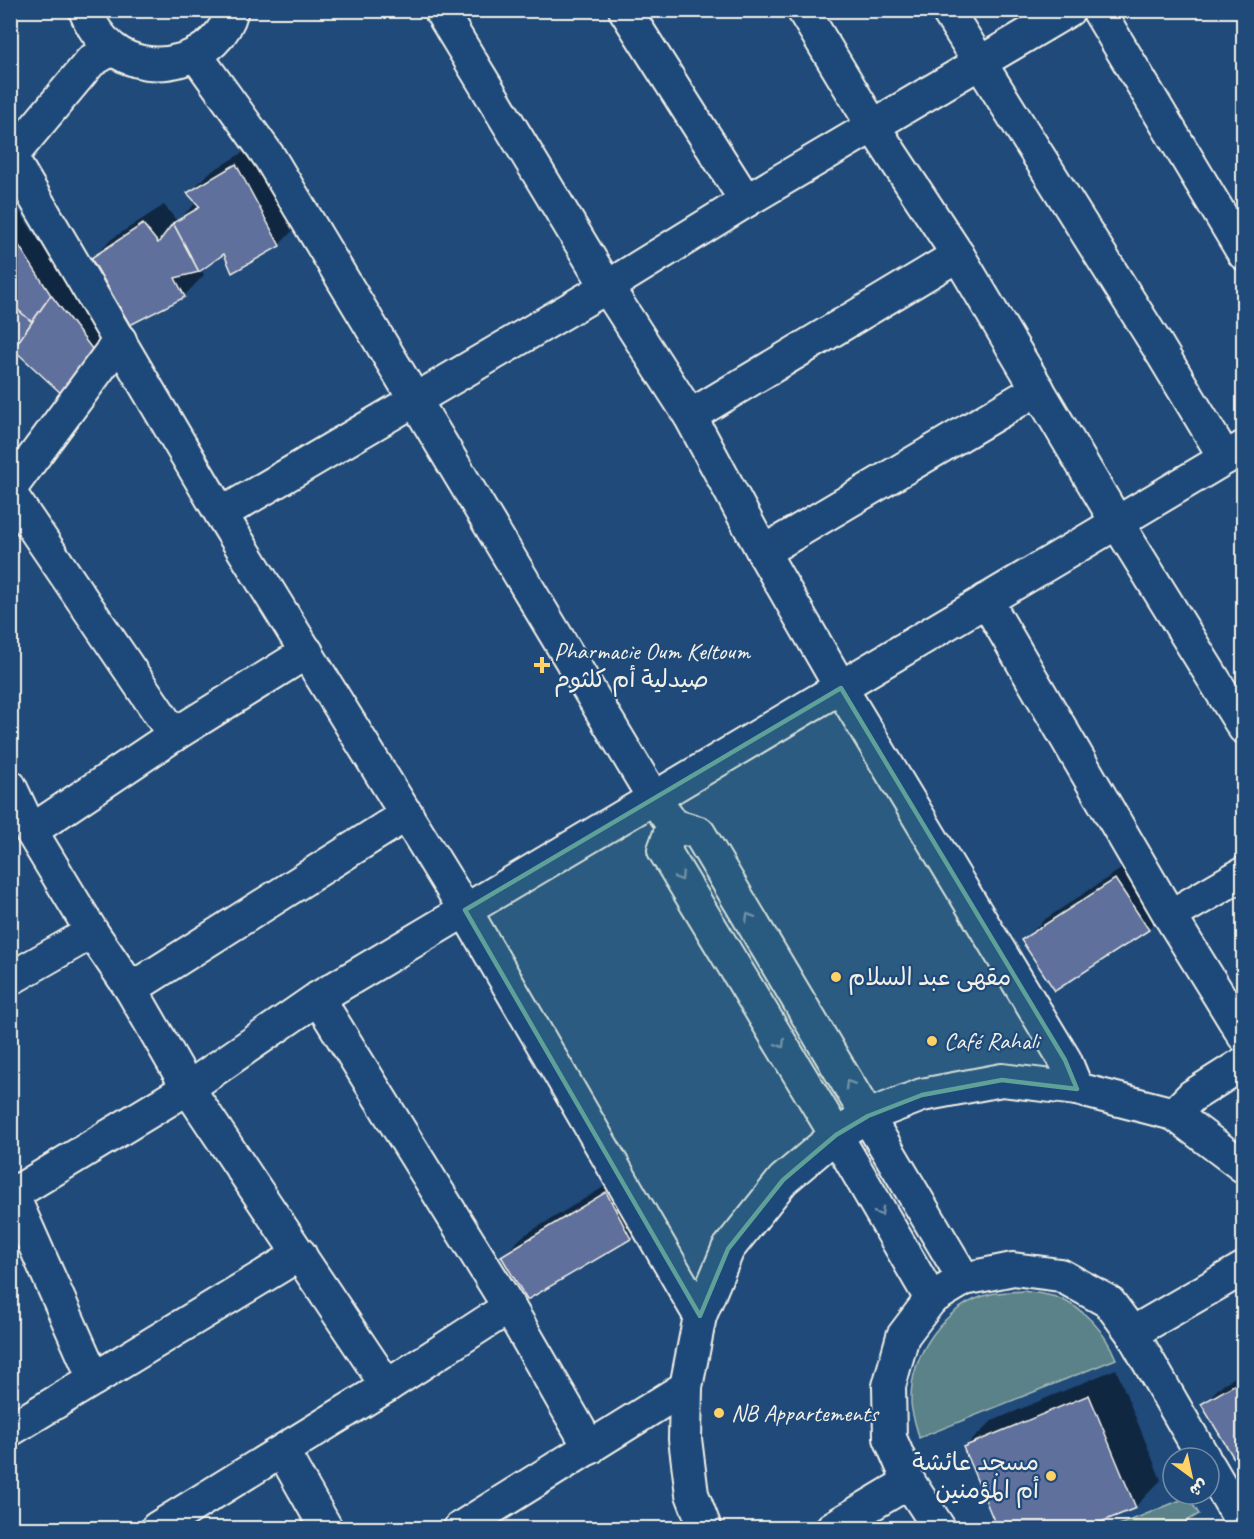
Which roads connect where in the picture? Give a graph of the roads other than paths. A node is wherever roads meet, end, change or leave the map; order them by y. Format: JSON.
{"nodes":[{"id":1,"x":85,"y":10,"type":"edge"},
{"id":2,"x":232,"y":10,"type":"edge"},
{"id":3,"x":440,"y":10,"type":"edge"},
{"id":4,"x":625,"y":10,"type":"edge"},
{"id":5,"x":803,"y":10,"type":"edge"},
{"id":6,"x":947,"y":10,"type":"edge"},
{"id":7,"x":1069,"y":10,"type":"edge"},
{"id":8,"x":1098,"y":10,"type":"edge"},
{"id":9,"x":112,"y":49,"type":"junction"},
{"id":10,"x":196,"y":55,"type":"junction"},
{"id":11,"x":978,"y":63,"type":"junction"},
{"id":12,"x":873,"y":126,"type":"junction"},
{"id":13,"x":11,"y":158,"type":"edge"},
{"id":14,"x":746,"y":201,"type":"junction"},
{"id":15,"x":1244,"y":254,"type":"edge"},
{"id":16,"x":958,"y":255,"type":"junction"},
{"id":17,"x":607,"y":287,"type":"junction"},
{"id":18,"x":120,"y":340,"type":"junction"},
{"id":19,"x":1038,"y":389,"type":"junction"},
{"id":20,"x":415,"y":399,"type":"junction"},
{"id":21,"x":690,"y":416,"type":"junction"},
{"id":22,"x":1234,"y":452,"type":"edge"},
{"id":23,"x":10,"y":491,"type":"edge"},
{"id":24,"x":221,"y":514,"type":"junction"},
{"id":25,"x":1116,"y":521,"type":"junction"},
{"id":26,"x":763,"y":552,"type":"junction"},
{"id":27,"x":986,"y":600,"type":"junction"},
{"id":28,"x":307,"y":652,"type":"junction"},
{"id":29,"x":841,"y":688,"type":"junction"},
{"id":30,"x":1242,"y":721,"type":"edge"},
{"id":31,"x":174,"y":735,"type":"junction"},
{"id":32,"x":10,"y":786,"type":"edge"},
{"id":33,"x":653,"y":797,"type":"junction"},
{"id":34,"x":407,"y":814,"type":"junction"},
{"id":35,"x":673,"y":825,"type":"junction"},
{"id":36,"x":31,"y":831,"type":"junction"},
{"id":37,"x":1244,"y":873,"type":"edge"},
{"id":38,"x":465,"y":910,"type":"junction"},
{"id":39,"x":1170,"y":916,"type":"junction"},
{"id":40,"x":92,"y":932,"type":"junction"},
{"id":41,"x":10,"y":979,"type":"edge"},
{"id":42,"x":131,"y":989,"type":"junction"},
{"id":43,"x":318,"y":998,"type":"junction"},
{"id":44,"x":1244,"y":1036,"type":"edge"},
{"id":45,"x":1244,"y":1063,"type":"edge"},
{"id":46,"x":188,"y":1088,"type":"junction"},
{"id":47,"x":1077,"y":1089,"type":"junction"},
{"id":48,"x":1174,"y":1114,"type":"junction"},
{"id":49,"x":868,"y":1116,"type":"junction"},
{"id":50,"x":836,"y":1135,"type":"junction"},
{"id":51,"x":1244,"y":1167,"type":"edge"},
{"id":52,"x":11,"y":1193,"type":"edge"},
{"id":53,"x":300,"y":1254,"type":"junction"},
{"id":54,"x":1244,"y":1268,"type":"edge"},
{"id":55,"x":964,"y":1279,"type":"junction"},
{"id":56,"x":931,"y":1299,"type":"junction"},
{"id":57,"x":509,"y":1307,"type":"junction"},
{"id":58,"x":700,"y":1316,"type":"junction"},
{"id":59,"x":1132,"y":1333,"type":"junction"},
{"id":60,"x":94,"y":1379,"type":"junction"},
{"id":61,"x":387,"y":1386,"type":"junction"},
{"id":62,"x":686,"y":1387,"type":"junction"},
{"id":63,"x":10,"y":1430,"type":"edge"},
{"id":64,"x":1197,"y":1446,"type":"edge"},
{"id":65,"x":590,"y":1448,"type":"junction"},
{"id":66,"x":283,"y":1452,"type":"junction"},
{"id":67,"x":909,"y":1482,"type":"junction"},
{"id":68,"x":1221,"y":1487,"type":"edge"},
{"id":69,"x":1244,"y":1526,"type":"edge"},
{"id":70,"x":158,"y":1528,"type":"edge"},
{"id":71,"x":326,"y":1528,"type":"edge"},
{"id":72,"x":460,"y":1528,"type":"edge"},
{"id":73,"x":705,"y":1528,"type":"edge"},
{"id":74,"x":832,"y":1528,"type":"edge"},
{"id":75,"x":939,"y":1528,"type":"edge"}],
"edges":[{"from":1,"to":9,"type":"street"},
{"from":2,"to":10,"type":"street"},
{"from":3,"to":17,"type":"street"},
{"from":4,"to":14,"type":"street"},
{"from":5,"to":12,"type":"street"},
{"from":6,"to":11,"type":"street"},
{"from":7,"to":11,"type":"street"},
{"from":8,"to":15,"type":"street"},
{"from":9,"to":10,"type":"street"},
{"from":9,"to":13,"type":"street"},
{"from":10,"to":20,"type":"street"},
{"from":11,"to":12,"type":"street"},
{"from":11,"to":22,"type":"street"},
{"from":12,"to":14,"type":"street"},
{"from":12,"to":16,"type":"street"},
{"from":13,"to":18,"type":"street"},
{"from":14,"to":17,"type":"street"},
{"from":16,"to":19,"type":"street"},
{"from":16,"to":21,"type":"street"},
{"from":17,"to":20,"type":"street"},
{"from":17,"to":21,"type":"street"},
{"from":18,"to":23,"type":"street"},
{"from":18,"to":24,"type":"street"},
{"from":19,"to":25,"type":"street"},
{"from":19,"to":26,"type":"street"},
{"from":20,"to":24,"type":"street"},
{"from":20,"to":33,"type":"street"},
{"from":21,"to":26,"type":"street"},
{"from":22,"to":25,"type":"street"},
{"from":23,"to":31,"type":"street"},
{"from":24,"to":28,"type":"street"},
{"from":25,"to":27,"type":"street"},
{"from":25,"to":30,"type":"street"},
{"from":26,"to":29,"type":"street"},
{"from":27,"to":29,"type":"street"},
{"from":27,"to":39,"type":"street"},
{"from":28,"to":31,"type":"street"},
{"from":28,"to":34,"type":"street"},
{"from":29,"to":33,"type":"street"},
{"from":29,"to":47,"type":"street"},
{"from":31,"to":36,"type":"street"},
{"from":32,"to":36,"type":"street"},
{"from":33,"to":35,"type":"street"},
{"from":33,"to":38,"type":"street"},
{"from":34,"to":38,"type":"street"},
{"from":34,"to":42,"type":"street"},
{"from":49,"to":35,"type":"street","one_way":true},
{"from":35,"to":50,"type":"street","one_way":true},
{"from":36,"to":40,"type":"street"},
{"from":37,"to":39,"type":"street"},
{"from":38,"to":43,"type":"street"},
{"from":38,"to":58,"type":"street"},
{"from":39,"to":44,"type":"street"},
{"from":40,"to":41,"type":"street"},
{"from":40,"to":42,"type":"street"},
{"from":42,"to":46,"type":"street"},
{"from":43,"to":46,"type":"street"},
{"from":43,"to":57,"type":"street"},
{"from":45,"to":48,"type":"street"},
{"from":46,"to":52,"type":"street"},
{"from":46,"to":53,"type":"street"},
{"from":47,"to":48,"type":"street"},
{"from":47,"to":49,"type":"street"},
{"from":48,"to":51,"type":"street"},
{"from":49,"to":50,"type":"street"},
{"from":49,"to":55,"type":"street"},
{"from":50,"to":56,"type":"street","one_way":true},
{"from":50,"to":58,"type":"street"},
{"from":52,"to":60,"type":"street"},
{"from":53,"to":60,"type":"street"},
{"from":53,"to":61,"type":"street"},
{"from":54,"to":59,"type":"street"},
{"from":55,"to":56,"type":"street"},
{"from":55,"to":59,"type":"street"},
{"from":56,"to":67,"type":"street"},
{"from":57,"to":61,"type":"street"},
{"from":57,"to":65,"type":"street"},
{"from":58,"to":62,"type":"street"},
{"from":59,"to":64,"type":"street"},
{"from":60,"to":63,"type":"street"},
{"from":61,"to":66,"type":"street"},
{"from":62,"to":65,"type":"street"},
{"from":62,"to":73,"type":"street"},
{"from":65,"to":72,"type":"street"},
{"from":66,"to":70,"type":"street"},
{"from":66,"to":71,"type":"street"},
{"from":67,"to":74,"type":"street"},
{"from":67,"to":75,"type":"street"},
{"from":68,"to":69,"type":"street"}]}
